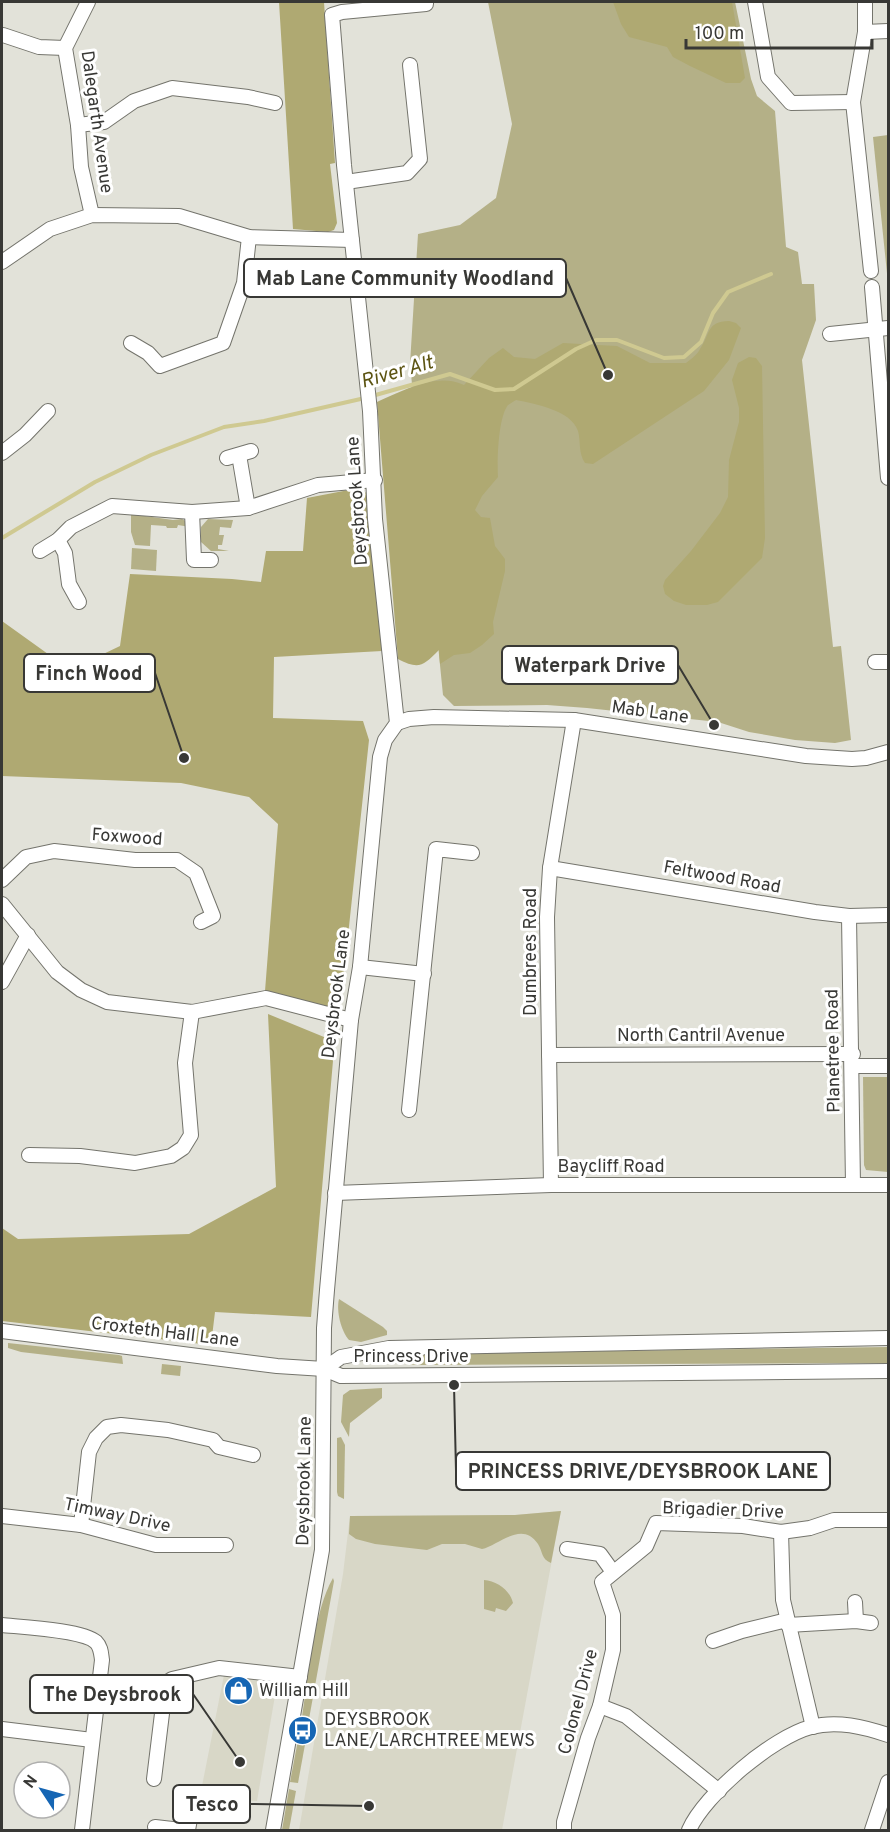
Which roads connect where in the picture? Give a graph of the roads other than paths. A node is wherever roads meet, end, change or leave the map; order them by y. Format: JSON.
{"nodes":[{"id":1,"x":88,"y":2,"type":"edge"},
{"id":2,"x":426,"y":2,"type":"edge"},
{"id":3,"x":755,"y":2,"type":"edge"},
{"id":4,"x":865,"y":2,"type":"edge"},
{"id":5,"x":888,"y":31,"type":"edge"},
{"id":6,"x":865,"y":33,"type":"junction"},
{"id":7,"x":3,"y":35,"type":"edge"},
{"id":8,"x":65,"y":48,"type":"junction"},
{"id":9,"x":410,"y":65,"type":"dead end"},
{"id":10,"x":853,"y":102,"type":"junction"},
{"id":11,"x":276,"y":103,"type":"dead end"},
{"id":12,"x":78,"y":125,"type":"junction"},
{"id":13,"x":346,"y":182,"type":"junction"},
{"id":14,"x":92,"y":215,"type":"junction"},
{"id":15,"x":249,"y":237,"type":"junction"},
{"id":16,"x":352,"y":240,"type":"junction"},
{"id":17,"x":2,"y":262,"type":"edge"},
{"id":18,"x":871,"y":271,"type":"dead end"},
{"id":19,"x":872,"y":287,"type":"dead end"},
{"id":20,"x":882,"y":329,"type":"edge"},
{"id":21,"x":830,"y":334,"type":"dead end"},
{"id":22,"x":131,"y":343,"type":"dead end"},
{"id":23,"x":48,"y":411,"type":"dead end"},
{"id":24,"x":2,"y":453,"type":"edge"},
{"id":25,"x":239,"y":455,"type":"dead end"},
{"id":26,"x":888,"y":478,"type":"edge"},
{"id":27,"x":375,"y":480,"type":"junction"},
{"id":28,"x":248,"y":508,"type":"junction"},
{"id":29,"x":192,"y":512,"type":"junction"},
{"id":30,"x":58,"y":540,"type":"junction"},
{"id":31,"x":40,"y":551,"type":"dead end"},
{"id":32,"x":211,"y":560,"type":"dead end"},
{"id":33,"x":80,"y":602,"type":"dead end"},
{"id":34,"x":574,"y":720,"type":"junction"},
{"id":35,"x":397,"y":723,"type":"junction"},
{"id":36,"x":888,"y":756,"type":"edge"},
{"id":37,"x":472,"y":853,"type":"dead end"},
{"id":38,"x":550,"y":868,"type":"junction"},
{"id":39,"x":2,"y":880,"type":"edge"},
{"id":40,"x":2,"y":904,"type":"edge"},
{"id":41,"x":888,"y":915,"type":"edge"},
{"id":42,"x":849,"y":916,"type":"junction"},
{"id":43,"x":201,"y":922,"type":"dead end"},
{"id":44,"x":28,"y":935,"type":"junction"},
{"id":45,"x":360,"y":967,"type":"junction"},
{"id":46,"x":424,"y":974,"type":"junction"},
{"id":47,"x":2,"y":982,"type":"edge"},
{"id":48,"x":192,"y":1012,"type":"junction"},
{"id":49,"x":351,"y":1020,"type":"junction"},
{"id":50,"x":549,"y":1055,"type":"junction"},
{"id":51,"x":853,"y":1060,"type":"junction"},
{"id":52,"x":888,"y":1066,"type":"edge"},
{"id":53,"x":409,"y":1110,"type":"dead end"},
{"id":54,"x":29,"y":1155,"type":"dead end"},
{"id":55,"x":551,"y":1185,"type":"junction"},
{"id":56,"x":853,"y":1185,"type":"junction"},
{"id":57,"x":888,"y":1185,"type":"edge"},
{"id":58,"x":335,"y":1193,"type":"junction"},
{"id":59,"x":2,"y":1331,"type":"edge"},
{"id":60,"x":888,"y":1338,"type":"edge"},
{"id":61,"x":388,"y":1348,"type":"junction"},
{"id":62,"x":324,"y":1369,"type":"junction"},
{"id":63,"x":888,"y":1371,"type":"edge"},
{"id":64,"x":386,"y":1376,"type":"junction"},
{"id":65,"x":252,"y":1455,"type":"dead end"},
{"id":66,"x":2,"y":1516,"type":"edge"},
{"id":67,"x":888,"y":1520,"type":"edge"},
{"id":68,"x":81,"y":1525,"type":"junction"},
{"id":69,"x":781,"y":1532,"type":"junction"},
{"id":70,"x":226,"y":1545,"type":"dead end"},
{"id":71,"x":567,"y":1549,"type":"dead end"},
{"id":72,"x":614,"y":1572,"type":"junction"},
{"id":73,"x":602,"y":1582,"type":"joint"},
{"id":74,"x":855,"y":1602,"type":"dead end"},
{"id":75,"x":856,"y":1621,"type":"junction"},
{"id":76,"x":787,"y":1622,"type":"junction"},
{"id":77,"x":871,"y":1623,"type":"dead end"},
{"id":78,"x":2,"y":1625,"type":"edge"},
{"id":79,"x":713,"y":1641,"type":"dead end"},
{"id":80,"x":300,"y":1677,"type":"junction"},
{"id":81,"x":600,"y":1706,"type":"junction"},
{"id":82,"x":813,"y":1727,"type":"junction"},
{"id":83,"x":2,"y":1729,"type":"edge"},
{"id":84,"x":888,"y":1736,"type":"edge"},
{"id":85,"x":92,"y":1740,"type":"junction"},
{"id":86,"x":154,"y":1779,"type":"dead end"},
{"id":87,"x":888,"y":1782,"type":"edge"},
{"id":88,"x":719,"y":1791,"type":"junction"},
{"id":89,"x":193,"y":1802,"type":"dead end"},
{"id":90,"x":154,"y":1827,"type":"dead end"},
{"id":91,"x":82,"y":1830,"type":"edge"},
{"id":92,"x":181,"y":1830,"type":"edge"},
{"id":93,"x":188,"y":1830,"type":"edge"},
{"id":94,"x":273,"y":1830,"type":"edge"},
{"id":95,"x":564,"y":1830,"type":"edge"},
{"id":96,"x":690,"y":1830,"type":"edge"},
{"id":97,"x":872,"y":1830,"type":"edge"}],
"edges":[{"from":1,"to":8,"type":"street","name":"Dalegarth Avenue"},
{"from":2,"to":13,"type":"street","name":"Deysbrook Lane"},
{"from":3,"to":10,"type":"street"},
{"from":4,"to":6,"type":"street"},
{"from":5,"to":6,"type":"street"},
{"from":6,"to":10,"type":"street"},
{"from":7,"to":8,"type":"street"},
{"from":8,"to":12,"type":"street","name":"Dalegarth Avenue"},
{"from":9,"to":13,"type":"street"},
{"from":10,"to":18,"type":"street"},
{"from":11,"to":12,"type":"street"},
{"from":12,"to":14,"type":"street","name":"Dalegarth Avenue"},
{"from":13,"to":16,"type":"street","name":"Deysbrook Lane"},
{"from":14,"to":15,"type":"street"},
{"from":14,"to":17,"type":"street"},
{"from":15,"to":16,"type":"street"},
{"from":15,"to":22,"type":"street"},
{"from":16,"to":27,"type":"street","name":"Deysbrook Lane"},
{"from":19,"to":20,"type":"street"},
{"from":20,"to":21,"type":"street"},
{"from":20,"to":26,"type":"street"},
{"from":23,"to":24,"type":"street"},
{"from":25,"to":28,"type":"street"},
{"from":27,"to":28,"type":"street"},
{"from":27,"to":35,"type":"street","name":"Deysbrook Lane"},
{"from":28,"to":29,"type":"street"},
{"from":29,"to":30,"type":"street"},
{"from":29,"to":32,"type":"street"},
{"from":30,"to":31,"type":"street"},
{"from":30,"to":33,"type":"street"},
{"from":34,"to":35,"type":"street","name":"Mab Lane"},
{"from":34,"to":36,"type":"street","name":"Mab Lane"},
{"from":34,"to":38,"type":"street","name":"Dumbrees Road"},
{"from":35,"to":45,"type":"street","name":"Deysbrook Lane"},
{"from":37,"to":46,"type":"street"},
{"from":38,"to":42,"type":"street","name":"Feltwood Road"},
{"from":38,"to":50,"type":"street","name":"Dumbrees Road"},
{"from":39,"to":43,"type":"street","name":"Foxwood"},
{"from":40,"to":44,"type":"street"},
{"from":41,"to":42,"type":"street","name":"Feltwood Road"},
{"from":42,"to":51,"type":"street","name":"Planetree Road"},
{"from":44,"to":47,"type":"street"},
{"from":44,"to":48,"type":"street"},
{"from":45,"to":46,"type":"street"},
{"from":45,"to":49,"type":"street","name":"Deysbrook Lane"},
{"from":46,"to":53,"type":"street"},
{"from":48,"to":49,"type":"street"},
{"from":48,"to":54,"type":"street"},
{"from":49,"to":58,"type":"street","name":"Deysbrook Lane"},
{"from":50,"to":51,"type":"street","name":"North Cantril Avenue"},
{"from":50,"to":55,"type":"street","name":"Dumbrees Road"},
{"from":51,"to":52,"type":"street","name":"North Cantril Avenue"},
{"from":51,"to":56,"type":"street","name":"Planetree Road"},
{"from":55,"to":56,"type":"street","name":"Baycliff Road"},
{"from":55,"to":58,"type":"street","name":"Baycliff Road"},
{"from":56,"to":57,"type":"street","name":"Baycliff Road"},
{"from":58,"to":62,"type":"street","name":"Deysbrook Lane"},
{"from":59,"to":62,"type":"street","name":"Croxteth Hall Lane"},
{"from":60,"to":61,"type":"street","name":"Princess Drive"},
{"from":61,"to":62,"type":"street","name":"Princess Drive"},
{"from":61,"to":64,"type":"street"},
{"from":62,"to":64,"type":"street","name":"Princess Drive"},
{"from":62,"to":80,"type":"street","name":"Deysbrook Lane"},
{"from":63,"to":64,"type":"street","name":"Princess Drive"},
{"from":65,"to":68,"type":"street"},
{"from":66,"to":68,"type":"street","name":"Timway Drive"},
{"from":67,"to":69,"type":"street","name":"Brigadier Drive"},
{"from":68,"to":70,"type":"street","name":"Timway Drive"},
{"from":69,"to":72,"type":"street","name":"Brigadier Drive"},
{"from":69,"to":76,"type":"street"},
{"from":71,"to":72,"type":"street"},
{"from":72,"to":73,"type":"street","name":"Brigadier Drive"},
{"from":73,"to":81,"type":"street","name":"Colonel Drive"},
{"from":74,"to":75,"type":"street"},
{"from":75,"to":76,"type":"street"},
{"from":75,"to":77,"type":"street"},
{"from":76,"to":79,"type":"street"},
{"from":76,"to":82,"type":"street"},
{"from":78,"to":85,"type":"street"},
{"from":80,"to":86,"type":"street"},
{"from":80,"to":94,"type":"street","name":"Deysbrook Lane"},
{"from":81,"to":88,"type":"street"},
{"from":81,"to":95,"type":"street","name":"Colonel Drive"},
{"from":82,"to":84,"type":"street"},
{"from":82,"to":88,"type":"street"},
{"from":83,"to":85,"type":"street"},
{"from":85,"to":91,"type":"street"},
{"from":87,"to":97,"type":"street"},
{"from":88,"to":96,"type":"street"},
{"from":89,"to":93,"type":"street"},
{"from":90,"to":92,"type":"street"}]}
